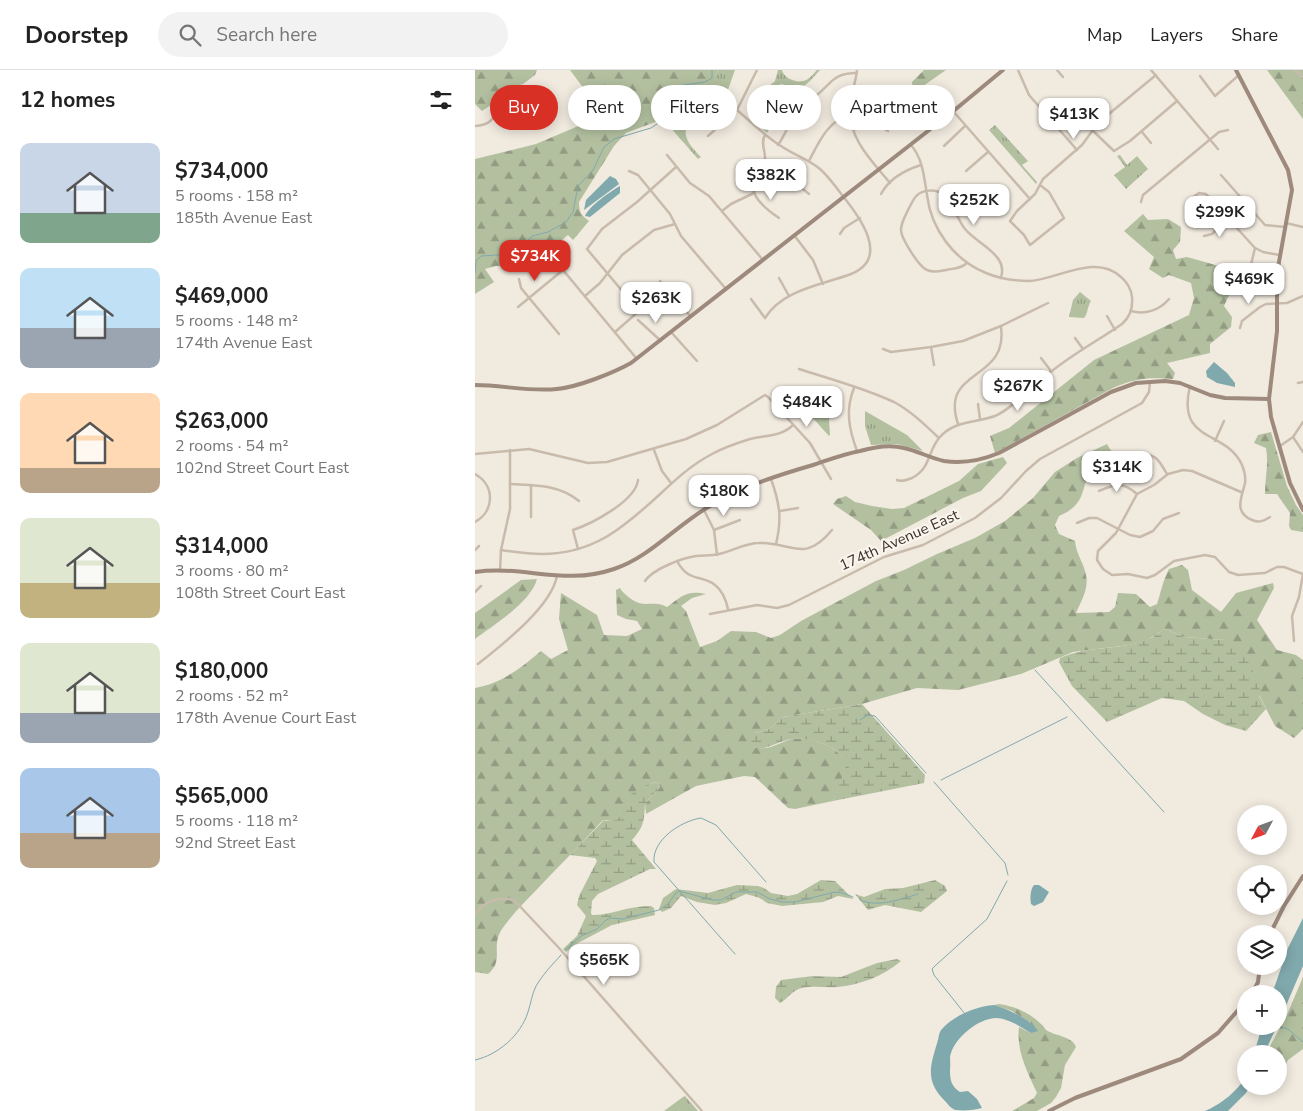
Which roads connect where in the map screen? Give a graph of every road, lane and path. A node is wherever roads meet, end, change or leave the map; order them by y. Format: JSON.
{"nodes":[{"id":1,"x":757,"y":70,"type":"edge"},
{"id":2,"x":1003,"y":70,"type":"edge"},
{"id":3,"x":1018,"y":70,"type":"edge"},
{"id":4,"x":1057,"y":70,"type":"edge"},
{"id":5,"x":1151,"y":70,"type":"edge"},
{"id":6,"x":1236,"y":70,"type":"edge"},
{"id":7,"x":1295,"y":70,"type":"edge"},
{"id":8,"x":857,"y":72,"type":"edge"},
{"id":9,"x":1156,"y":75,"type":"junction"},
{"id":10,"x":1239,"y":75,"type":"junction"},
{"id":11,"x":1199,"y":76,"type":"dead end"},
{"id":12,"x":1063,"y":77,"type":"dead end"},
{"id":13,"x":1303,"y":77,"type":"edge"},
{"id":14,"x":854,"y":85,"type":"edge"},
{"id":15,"x":821,"y":90,"type":"edge"},
{"id":16,"x":1177,"y":101,"type":"junction"},
{"id":17,"x":955,"y":109,"type":"edge"},
{"id":18,"x":737,"y":110,"type":"joint"},
{"id":19,"x":955,"y":114,"type":"edge"},
{"id":20,"x":490,"y":122,"type":"edge"},
{"id":21,"x":475,"y":126,"type":"edge"},
{"id":22,"x":831,"y":126,"type":"edge"},
{"id":23,"x":965,"y":126,"type":"junction"},
{"id":24,"x":715,"y":130,"type":"edge"},
{"id":25,"x":787,"y":130,"type":"edge"},
{"id":26,"x":853,"y":130,"type":"edge"},
{"id":27,"x":928,"y":130,"type":"edge"},
{"id":28,"x":1092,"y":130,"type":"junction"},
{"id":29,"x":1228,"y":130,"type":"dead end"},
{"id":30,"x":1142,"y":132,"type":"junction"},
{"id":31,"x":765,"y":135,"type":"junction"},
{"id":32,"x":708,"y":136,"type":"dead end"},
{"id":33,"x":1209,"y":139,"type":"junction"},
{"id":34,"x":1151,"y":143,"type":"dead end"},
{"id":35,"x":910,"y":144,"type":"junction"},
{"id":36,"x":778,"y":145,"type":"junction"},
{"id":37,"x":944,"y":146,"type":"dead end"},
{"id":38,"x":1218,"y":149,"type":"dead end"},
{"id":39,"x":1077,"y":150,"type":"junction"},
{"id":40,"x":987,"y":152,"type":"junction"},
{"id":41,"x":667,"y":155,"type":"dead end"},
{"id":42,"x":809,"y":161,"type":"junction"},
{"id":43,"x":764,"y":164,"type":"junction"},
{"id":44,"x":921,"y":164,"type":"junction"},
{"id":45,"x":676,"y":167,"type":"junction"},
{"id":46,"x":878,"y":169,"type":"junction"},
{"id":47,"x":629,"y":171,"type":"dead end"},
{"id":48,"x":966,"y":171,"type":"dead end"},
{"id":49,"x":1221,"y":175,"type":"dead end"},
{"id":50,"x":890,"y":183,"type":"junction"},
{"id":51,"x":1040,"y":185,"type":"junction"},
{"id":52,"x":650,"y":190,"type":"junction"},
{"id":53,"x":926,"y":191,"type":"junction"},
{"id":54,"x":754,"y":193,"type":"junction"},
{"id":55,"x":809,"y":194,"type":"dead end"},
{"id":56,"x":881,"y":194,"type":"dead end"},
{"id":57,"x":843,"y":196,"type":"junction"},
{"id":58,"x":1030,"y":199,"type":"junction"},
{"id":59,"x":1189,"y":200,"type":"dead end"},
{"id":60,"x":1141,"y":202,"type":"dead end"},
{"id":61,"x":722,"y":211,"type":"junction"},
{"id":62,"x":779,"y":218,"type":"dead end"},
{"id":63,"x":860,"y":218,"type":"junction"},
{"id":64,"x":1229,"y":219,"type":"junction"},
{"id":65,"x":676,"y":224,"type":"junction"},
{"id":66,"x":1285,"y":225,"type":"junction"},
{"id":67,"x":1303,"y":227,"type":"edge"},
{"id":68,"x":840,"y":234,"type":"dead end"},
{"id":69,"x":794,"y":236,"type":"junction"},
{"id":70,"x":1204,"y":236,"type":"dead end"},
{"id":71,"x":1255,"y":248,"type":"junction"},
{"id":72,"x":1279,"y":255,"type":"junction"},
{"id":73,"x":763,"y":260,"type":"junction"},
{"id":74,"x":967,"y":263,"type":"junction"},
{"id":75,"x":607,"y":273,"type":"junction"},
{"id":76,"x":1251,"y":276,"type":"dead end"},
{"id":77,"x":779,"y":278,"type":"dead end"},
{"id":78,"x":1001,"y":278,"type":"junction"},
{"id":79,"x":519,"y":279,"type":"dead end"},
{"id":80,"x":660,"y":281,"type":"dead end"},
{"id":81,"x":823,"y":284,"type":"junction"},
{"id":82,"x":726,"y":289,"type":"junction"},
{"id":83,"x":585,"y":296,"type":"junction"},
{"id":84,"x":789,"y":296,"type":"junction"},
{"id":85,"x":1303,"y":296,"type":"edge"},
{"id":86,"x":529,"y":298,"type":"junction"},
{"id":87,"x":1169,"y":299,"type":"dead end"},
{"id":88,"x":751,"y":300,"type":"dead end"},
{"id":89,"x":1048,"y":303,"type":"dead end"},
{"id":90,"x":1277,"y":304,"type":"junction"},
{"id":91,"x":518,"y":307,"type":"dead end"},
{"id":92,"x":1131,"y":311,"type":"junction"},
{"id":93,"x":1107,"y":316,"type":"dead end"},
{"id":94,"x":691,"y":317,"type":"junction"},
{"id":95,"x":638,"y":320,"type":"dead end"},
{"id":96,"x":1001,"y":326,"type":"junction"},
{"id":97,"x":1240,"y":328,"type":"dead end"},
{"id":98,"x":1115,"y":330,"type":"junction"},
{"id":99,"x":615,"y":332,"type":"junction"},
{"id":100,"x":671,"y":332,"type":"junction"},
{"id":101,"x":559,"y":334,"type":"dead end"},
{"id":102,"x":1075,"y":338,"type":"dead end"},
{"id":103,"x":661,"y":341,"type":"junction"},
{"id":104,"x":931,"y":347,"type":"junction"},
{"id":105,"x":883,"y":349,"type":"dead end"},
{"id":106,"x":1083,"y":349,"type":"junction"},
{"id":107,"x":1041,"y":358,"type":"dead end"},
{"id":108,"x":637,"y":359,"type":"junction"},
{"id":109,"x":697,"y":361,"type":"dead end"},
{"id":110,"x":934,"y":365,"type":"dead end"},
{"id":111,"x":799,"y":369,"type":"dead end"},
{"id":112,"x":1051,"y":371,"type":"junction"},
{"id":113,"x":1010,"y":381,"type":"dead end"},
{"id":114,"x":1150,"y":381,"type":"junction"},
{"id":115,"x":1303,"y":382,"type":"edge"},
{"id":116,"x":1298,"y":383,"type":"dead end"},
{"id":117,"x":475,"y":385,"type":"edge"},
{"id":118,"x":1190,"y":386,"type":"junction"},
{"id":119,"x":855,"y":387,"type":"junction"},
{"id":120,"x":1023,"y":394,"type":"junction"},
{"id":121,"x":1269,"y":399,"type":"junction"},
{"id":122,"x":978,"y":404,"type":"dead end"},
{"id":123,"x":980,"y":419,"type":"junction"},
{"id":124,"x":1224,"y":422,"type":"dead end"},
{"id":125,"x":1303,"y":422,"type":"edge"},
{"id":126,"x":958,"y":424,"type":"junction"},
{"id":127,"x":793,"y":425,"type":"junction"},
{"id":128,"x":1293,"y":437,"type":"junction"},
{"id":129,"x":939,"y":438,"type":"junction"},
{"id":130,"x":1215,"y":440,"type":"junction"},
{"id":131,"x":1280,"y":446,"type":"junction"},
{"id":132,"x":654,"y":449,"type":"junction"},
{"id":133,"x":510,"y":450,"type":"junction"},
{"id":134,"x":857,"y":451,"type":"junction"},
{"id":135,"x":1303,"y":452,"type":"edge"},
{"id":136,"x":475,"y":454,"type":"edge"},
{"id":137,"x":1136,"y":454,"type":"dead end"},
{"id":138,"x":930,"y":457,"type":"junction"},
{"id":139,"x":822,"y":462,"type":"junction"},
{"id":140,"x":475,"y":474,"type":"edge"},
{"id":141,"x":1167,"y":474,"type":"junction"},
{"id":142,"x":770,"y":478,"type":"junction"},
{"id":143,"x":831,"y":479,"type":"dead end"},
{"id":144,"x":638,"y":480,"type":"dead end"},
{"id":145,"x":897,"y":480,"type":"dead end"},
{"id":146,"x":671,"y":483,"type":"junction"},
{"id":147,"x":511,"y":484,"type":"junction"},
{"id":148,"x":531,"y":485,"type":"junction"},
{"id":149,"x":1099,"y":491,"type":"dead end"},
{"id":150,"x":1241,"y":492,"type":"junction"},
{"id":151,"x":1137,"y":494,"type":"junction"},
{"id":152,"x":579,"y":501,"type":"dead end"},
{"id":153,"x":798,"y":508,"type":"dead end"},
{"id":154,"x":703,"y":510,"type":"junction"},
{"id":155,"x":1303,"y":510,"type":"edge"},
{"id":156,"x":780,"y":511,"type":"junction"},
{"id":157,"x":1179,"y":513,"type":"dead end"},
{"id":158,"x":531,"y":517,"type":"dead end"},
{"id":159,"x":1270,"y":517,"type":"dead end"},
{"id":160,"x":740,"y":520,"type":"dead end"},
{"id":161,"x":475,"y":522,"type":"edge"},
{"id":162,"x":1077,"y":523,"type":"dead end"},
{"id":163,"x":1119,"y":528,"type":"junction"},
{"id":164,"x":714,"y":530,"type":"junction"},
{"id":165,"x":832,"y":530,"type":"dead end"},
{"id":166,"x":776,"y":544,"type":"junction"},
{"id":167,"x":479,"y":546,"type":"dead end"},
{"id":168,"x":578,"y":549,"type":"junction"},
{"id":169,"x":475,"y":550,"type":"edge"},
{"id":170,"x":501,"y":550,"type":"junction"},
{"id":171,"x":717,"y":555,"type":"junction"},
{"id":172,"x":677,"y":561,"type":"junction"},
{"id":173,"x":500,"y":571,"type":"junction"},
{"id":174,"x":475,"y":572,"type":"edge"},
{"id":175,"x":1303,"y":574,"type":"edge"},
{"id":176,"x":557,"y":576,"type":"junction"},
{"id":177,"x":645,"y":581,"type":"dead end"},
{"id":178,"x":481,"y":586,"type":"dead end"},
{"id":179,"x":475,"y":592,"type":"edge"},
{"id":180,"x":728,"y":609,"type":"junction"},
{"id":181,"x":710,"y":614,"type":"dead end"},
{"id":182,"x":1293,"y":641,"type":"dead end"},
{"id":183,"x":478,"y":664,"type":"dead end"},
{"id":184,"x":1303,"y":876,"type":"edge"},
{"id":185,"x":475,"y":914,"type":"edge"},
{"id":186,"x":1274,"y":925,"type":"edge"},
{"id":187,"x":1237,"y":1011,"type":"edge"},
{"id":188,"x":702,"y":1111,"type":"edge"},
{"id":189,"x":1049,"y":1111,"type":"edge"}],
"edges":[{"from":1,"to":18,"type":"street"},
{"from":2,"to":17,"type":"street"},
{"from":3,"to":39,"type":"street"},
{"from":4,"to":12,"type":"street"},
{"from":5,"to":9,"type":"street"},
{"from":6,"to":10,"type":"street"},
{"from":7,"to":13,"type":"street"},
{"from":8,"to":14,"type":"street"},
{"from":8,"to":15,"type":"street"},
{"from":9,"to":16,"type":"street"},
{"from":9,"to":28,"type":"street"},
{"from":10,"to":11,"type":"street"},
{"from":10,"to":66,"type":"street"},
{"from":16,"to":30,"type":"street"},
{"from":16,"to":33,"type":"street"},
{"from":18,"to":31,"type":"street"},
{"from":19,"to":23,"type":"street"},
{"from":20,"to":21,"type":"street"},
{"from":22,"to":42,"type":"street"},
{"from":23,"to":37,"type":"street"},
{"from":23,"to":40,"type":"street"},
{"from":24,"to":32,"type":"street"},
{"from":25,"to":36,"type":"street"},
{"from":26,"to":46,"type":"street"},
{"from":27,"to":35,"type":"street"},
{"from":28,"to":30,"type":"street"},
{"from":28,"to":39,"type":"street"},
{"from":29,"to":33,"type":"street"},
{"from":30,"to":34,"type":"street"},
{"from":31,"to":36,"type":"street"},
{"from":31,"to":43,"type":"street"},
{"from":33,"to":38,"type":"street"},
{"from":33,"to":60,"type":"street"},
{"from":35,"to":44,"type":"street"},
{"from":35,"to":46,"type":"street"},
{"from":36,"to":42,"type":"street"},
{"from":39,"to":51,"type":"street"},
{"from":40,"to":48,"type":"street"},
{"from":40,"to":58,"type":"street"},
{"from":41,"to":45,"type":"street"},
{"from":42,"to":57,"type":"street"},
{"from":43,"to":54,"type":"street"},
{"from":43,"to":55,"type":"street"},
{"from":44,"to":50,"type":"street"},
{"from":44,"to":53,"type":"street"},
{"from":45,"to":52,"type":"street"},
{"from":45,"to":61,"type":"street"},
{"from":46,"to":50,"type":"street"},
{"from":46,"to":57,"type":"street"},
{"from":47,"to":52,"type":"street"},
{"from":49,"to":66,"type":"street"},
{"from":50,"to":56,"type":"street"},
{"from":51,"to":58,"type":"street"},
{"from":51,"to":58,"type":"street"},
{"from":52,"to":65,"type":"street"},
{"from":52,"to":75,"type":"street"},
{"from":53,"to":74,"type":"street"},
{"from":53,"to":74,"type":"street"},
{"from":53,"to":78,"type":"street"},
{"from":54,"to":61,"type":"street"},
{"from":54,"to":62,"type":"street"},
{"from":57,"to":63,"type":"street"},
{"from":57,"to":69,"type":"street"},
{"from":59,"to":64,"type":"street"},
{"from":61,"to":73,"type":"street"},
{"from":63,"to":68,"type":"street"},
{"from":63,"to":81,"type":"street"},
{"from":64,"to":70,"type":"street"},
{"from":64,"to":71,"type":"street"},
{"from":65,"to":75,"type":"street"},
{"from":65,"to":82,"type":"street"},
{"from":66,"to":67,"type":"street"},
{"from":66,"to":72,"type":"street"},
{"from":69,"to":73,"type":"street"},
{"from":69,"to":81,"type":"street"},
{"from":71,"to":72,"type":"street"},
{"from":71,"to":76,"type":"street"},
{"from":72,"to":90,"type":"street"},
{"from":73,"to":82,"type":"street"},
{"from":74,"to":78,"type":"street"},
{"from":75,"to":83,"type":"street"},
{"from":75,"to":99,"type":"street"},
{"from":77,"to":84,"type":"street"},
{"from":78,"to":92,"type":"street"},
{"from":79,"to":86,"type":"street"},
{"from":80,"to":94,"type":"street"},
{"from":81,"to":84,"type":"street"},
{"from":82,"to":94,"type":"street"},
{"from":83,"to":86,"type":"street"},
{"from":83,"to":99,"type":"street"},
{"from":84,"to":88,"type":"street"},
{"from":85,"to":90,"type":"street"},
{"from":86,"to":91,"type":"street"},
{"from":86,"to":101,"type":"street"},
{"from":87,"to":92,"type":"street"},
{"from":89,"to":96,"type":"street"},
{"from":90,"to":97,"type":"street"},
{"from":90,"to":121,"type":"street"},
{"from":92,"to":98,"type":"street"},
{"from":93,"to":98,"type":"street"},
{"from":94,"to":100,"type":"street"},
{"from":95,"to":103,"type":"street"},
{"from":96,"to":104,"type":"street"},
{"from":96,"to":126,"type":"street"},
{"from":98,"to":106,"type":"street"},
{"from":99,"to":108,"type":"street"},
{"from":100,"to":103,"type":"street"},
{"from":100,"to":109,"type":"street"},
{"from":102,"to":106,"type":"street"},
{"from":103,"to":108,"type":"street"},
{"from":104,"to":105,"type":"street"},
{"from":104,"to":110,"type":"street"},
{"from":106,"to":112,"type":"street"},
{"from":107,"to":112,"type":"street"},
{"from":108,"to":117,"type":"street"},
{"from":111,"to":119,"type":"street"},
{"from":112,"to":120,"type":"street"},
{"from":113,"to":120,"type":"street"},
{"from":114,"to":118,"type":"street"},
{"from":114,"to":138,"type":"street"},
{"from":114,"to":180,"type":"street","name":"174th Avenue East"},
{"from":115,"to":116,"type":"street"},
{"from":118,"to":121,"type":"street"},
{"from":118,"to":130,"type":"street"},
{"from":119,"to":129,"type":"street"},
{"from":119,"to":134,"type":"street"},
{"from":120,"to":123,"type":"street"},
{"from":121,"to":131,"type":"street"},
{"from":122,"to":123,"type":"street"},
{"from":123,"to":126,"type":"street"},
{"from":124,"to":130,"type":"street"},
{"from":125,"to":128,"type":"street"},
{"from":126,"to":129,"type":"street"},
{"from":127,"to":132,"type":"street"},
{"from":127,"to":139,"type":"street"},
{"from":127,"to":146,"type":"street"},
{"from":128,"to":131,"type":"street"},
{"from":128,"to":135,"type":"street"},
{"from":129,"to":138,"type":"street"},
{"from":130,"to":150,"type":"street"},
{"from":131,"to":155,"type":"street"},
{"from":132,"to":133,"type":"street"},
{"from":132,"to":146,"type":"street"},
{"from":133,"to":136,"type":"street"},
{"from":133,"to":147,"type":"street"},
{"from":134,"to":138,"type":"street"},
{"from":134,"to":139,"type":"street"},
{"from":137,"to":141,"type":"street"},
{"from":138,"to":145,"type":"street"},
{"from":139,"to":142,"type":"street"},
{"from":139,"to":143,"type":"street"},
{"from":140,"to":161,"type":"street"},
{"from":141,"to":150,"type":"street"},
{"from":141,"to":151,"type":"street"},
{"from":142,"to":154,"type":"street"},
{"from":142,"to":156,"type":"street"},
{"from":144,"to":168,"type":"street"},
{"from":146,"to":168,"type":"street"},
{"from":147,"to":148,"type":"street"},
{"from":147,"to":170,"type":"street"},
{"from":148,"to":152,"type":"street"},
{"from":148,"to":158,"type":"street"},
{"from":149,"to":151,"type":"street"},
{"from":150,"to":159,"type":"street"},
{"from":151,"to":163,"type":"street"},
{"from":153,"to":156,"type":"street"},
{"from":154,"to":164,"type":"street"},
{"from":154,"to":176,"type":"street"},
{"from":156,"to":166,"type":"street"},
{"from":157,"to":163,"type":"street"},
{"from":160,"to":164,"type":"street"},
{"from":162,"to":163,"type":"street"},
{"from":163,"to":175,"type":"street"},
{"from":164,"to":171,"type":"street"},
{"from":165,"to":166,"type":"street"},
{"from":166,"to":171,"type":"street"},
{"from":167,"to":169,"type":"street"},
{"from":168,"to":170,"type":"street"},
{"from":170,"to":173,"type":"street"},
{"from":171,"to":172,"type":"street"},
{"from":172,"to":177,"type":"street"},
{"from":172,"to":180,"type":"street"},
{"from":173,"to":174,"type":"street"},
{"from":173,"to":176,"type":"street"},
{"from":175,"to":182,"type":"street"},
{"from":176,"to":183,"type":"street"},
{"from":178,"to":179,"type":"street"},
{"from":180,"to":181,"type":"street","name":"174th Avenue East"},
{"from":184,"to":186,"type":"street"},
{"from":185,"to":188,"type":"street"},
{"from":187,"to":189,"type":"street"}]}
